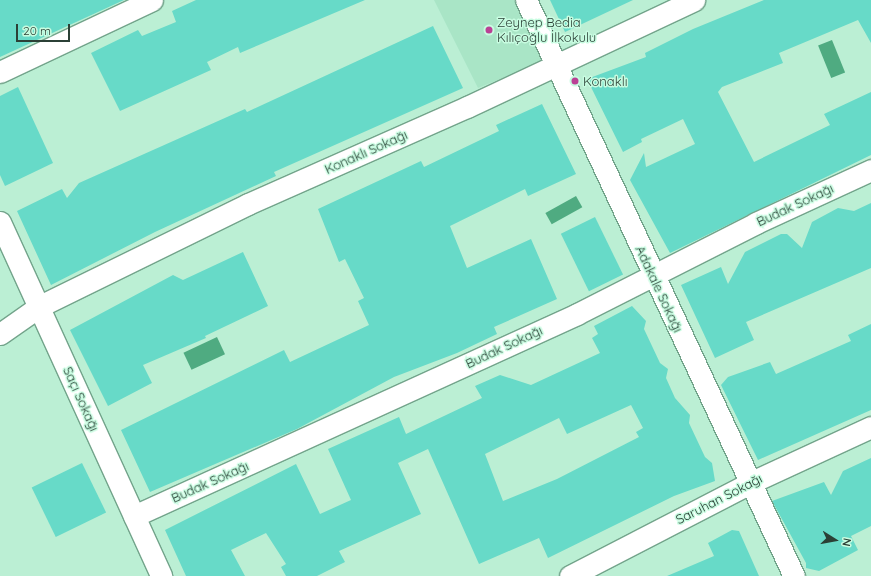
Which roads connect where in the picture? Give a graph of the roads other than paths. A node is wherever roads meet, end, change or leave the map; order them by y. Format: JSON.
{"nodes":[{"id":1,"x":152,"y":0,"type":"edge"},
{"id":2,"x":526,"y":0,"type":"edge"},
{"id":3,"x":694,"y":0,"type":"edge"},
{"id":4,"x":558,"y":63,"type":"junction"},
{"id":5,"x":0,"y":72,"type":"edge"},
{"id":6,"x":871,"y":170,"type":"edge"},
{"id":7,"x":0,"y":222,"type":"edge"},
{"id":8,"x":652,"y":277,"type":"junction"},
{"id":9,"x":40,"y":306,"type":"junction"},
{"id":10,"x":0,"y":334,"type":"edge"},
{"id":11,"x":871,"y":427,"type":"edge"},
{"id":12,"x":752,"y":482,"type":"junction"},
{"id":13,"x":134,"y":516,"type":"junction"},
{"id":14,"x":162,"y":576,"type":"edge"},
{"id":15,"x":570,"y":576,"type":"edge"},
{"id":16,"x":794,"y":576,"type":"edge"}],
"edges":[{"from":1,"to":5,"type":"street"},
{"from":2,"to":4,"type":"street","name":"Adakale Sokağı"},
{"from":3,"to":4,"type":"street","name":"Konaklı Sokağı"},
{"from":4,"to":8,"type":"street","name":"Adakale Sokağı"},
{"from":4,"to":9,"type":"street","name":"Konaklı Sokağı"},
{"from":6,"to":8,"type":"street","name":"Budak Sokağı"},
{"from":7,"to":9,"type":"street","name":"Saçı Sokağı"},
{"from":8,"to":12,"type":"street","name":"Adakale Sokağı"},
{"from":8,"to":13,"type":"street","name":"Budak Sokağı"},
{"from":9,"to":10,"type":"street","name":"Konaklı Sokağı"},
{"from":9,"to":13,"type":"street","name":"Saçı Sokağı"},
{"from":11,"to":12,"type":"street","name":"Saruhan Sokağı"},
{"from":12,"to":15,"type":"street","name":"Saruhan Sokağı"},
{"from":12,"to":16,"type":"street","name":"Adakale Sokağı"},
{"from":13,"to":14,"type":"street","name":"Saçı Sokağı"}]}
